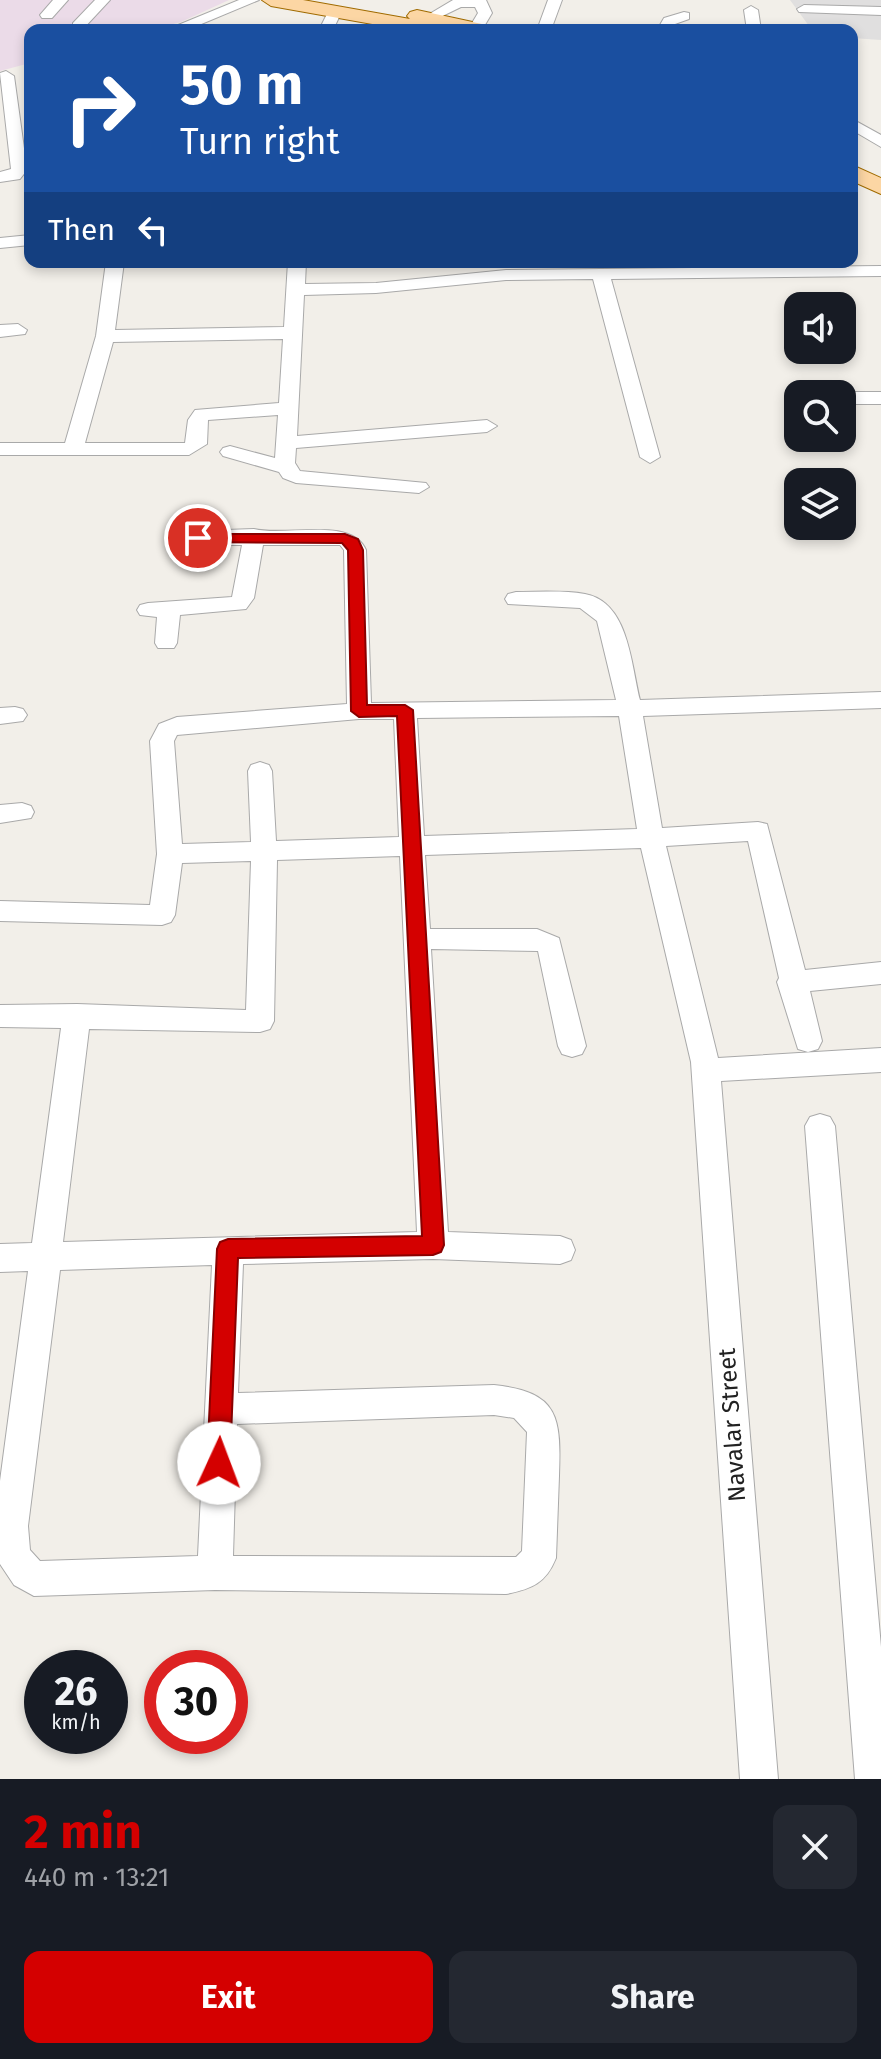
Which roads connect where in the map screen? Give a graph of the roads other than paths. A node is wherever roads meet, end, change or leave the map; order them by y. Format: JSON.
{"nodes":[{"id":1,"x":61,"y":0,"type":"edge"},
{"id":2,"x":103,"y":0,"type":"edge"},
{"id":3,"x":252,"y":0,"type":"edge"},
{"id":4,"x":271,"y":0,"type":"edge"},
{"id":5,"x":555,"y":0,"type":"edge"},
{"id":6,"x":878,"y":7,"type":"edge"},
{"id":7,"x":804,"y":9,"type":"dead end"},
{"id":8,"x":751,"y":10,"type":"dead end"},
{"id":9,"x":335,"y":13,"type":"edge"},
{"id":10,"x":47,"y":15,"type":"dead end"},
{"id":11,"x":684,"y":16,"type":"dead end"},
{"id":12,"x":240,"y":19,"type":"dead end"},
{"id":13,"x":80,"y":24,"type":"edge"},
{"id":14,"x":189,"y":24,"type":"edge"},
{"id":15,"x":222,"y":24,"type":"edge"},
{"id":16,"x":433,"y":24,"type":"edge"},
{"id":17,"x":546,"y":24,"type":"edge"},
{"id":18,"x":667,"y":24,"type":"edge"},
{"id":19,"x":753,"y":24,"type":"edge"},
{"id":20,"x":8,"y":75,"type":"edge"},
{"id":21,"x":858,"y":124,"type":"edge"},
{"id":22,"x":881,"y":125,"type":"edge"},
{"id":23,"x":858,"y":127,"type":"edge"},
{"id":24,"x":881,"y":142,"type":"edge"},
{"id":25,"x":858,"y":159,"type":"edge"},
{"id":26,"x":881,"y":171,"type":"edge"},
{"id":27,"x":858,"y":175,"type":"edge"},
{"id":28,"x":0,"y":177,"type":"edge"},
{"id":29,"x":881,"y":187,"type":"edge"},
{"id":30,"x":24,"y":241,"type":"edge"},
{"id":31,"x":0,"y":243,"type":"edge"},
{"id":32,"x":114,"y":268,"type":"edge"},
{"id":33,"x":296,"y":268,"type":"edge"},
{"id":34,"x":881,"y":271,"type":"edge"},
{"id":35,"x":600,"y":273,"type":"junction"},
{"id":36,"x":294,"y":290,"type":"junction"},
{"id":37,"x":292,"y":333,"type":"junction"},
{"id":38,"x":105,"y":336,"type":"junction"},
{"id":39,"x":856,"y":398,"type":"edge"},
{"id":40,"x":881,"y":398,"type":"edge"},
{"id":41,"x":288,"y":408,"type":"junction"},
{"id":42,"x":487,"y":426,"type":"dead end"},
{"id":43,"x":286,"y":443,"type":"junction"},
{"id":44,"x":0,"y":449,"type":"edge"},
{"id":45,"x":73,"y":451,"type":"junction"},
{"id":46,"x":230,"y":452,"type":"dead end"},
{"id":47,"x":650,"y":457,"type":"dead end"},
{"id":48,"x":287,"y":468,"type":"junction"},
{"id":49,"x":419,"y":487,"type":"dead end"},
{"id":50,"x":254,"y":536,"type":"junction"},
{"id":51,"x":198,"y":538,"type":"dead end"},
{"id":52,"x":516,"y":599,"type":"dead end"},
{"id":53,"x":166,"y":643,"type":"dead end"},
{"id":54,"x":881,"y":700,"type":"edge"},
{"id":55,"x":630,"y":708,"type":"junction"},
{"id":56,"x":405,"y":710,"type":"junction"},
{"id":57,"x":359,"y":711,"type":"junction"},
{"id":58,"x":260,"y":771,"type":"dead end"},
{"id":59,"x":651,"y":838,"type":"junction"},
{"id":60,"x":413,"y":846,"type":"junction"},
{"id":61,"x":264,"y":851,"type":"junction"},
{"id":62,"x":170,"y":854,"type":"junction"},
{"id":63,"x":0,"y":911,"type":"edge"},
{"id":64,"x":418,"y":939,"type":"junction"},
{"id":65,"x":881,"y":973,"type":"edge"},
{"id":66,"x":791,"y":982,"type":"junction"},
{"id":67,"x":77,"y":1015,"type":"junction"},
{"id":68,"x":0,"y":1016,"type":"edge"},
{"id":69,"x":808,"y":1041,"type":"dead end"},
{"id":70,"x":572,"y":1046,"type":"dead end"},
{"id":71,"x":881,"y":1060,"type":"edge"},
{"id":72,"x":706,"y":1070,"type":"junction"},
{"id":73,"x":820,"y":1126,"type":"dead end"},
{"id":74,"x":433,"y":1245,"type":"junction"},
{"id":75,"x":228,"y":1249,"type":"junction"},
{"id":76,"x":560,"y":1250,"type":"dead end"},
{"id":77,"x":46,"y":1256,"type":"junction"},
{"id":78,"x":0,"y":1258,"type":"edge"},
{"id":79,"x":221,"y":1409,"type":"junction"},
{"id":80,"x":215,"y":1573,"type":"junction"},
{"id":81,"x":759,"y":1779,"type":"edge"},
{"id":82,"x":874,"y":1779,"type":"edge"}],
"edges":[{"from":1,"to":10,"type":"street"},
{"from":2,"to":13,"type":"street"},
{"from":3,"to":14,"type":"street"},
{"from":4,"to":9,"type":"main road"},
{"from":5,"to":17,"type":"street"},
{"from":6,"to":7,"type":"street"},
{"from":8,"to":19,"type":"street"},
{"from":9,"to":16,"type":"main road"},
{"from":11,"to":18,"type":"street"},
{"from":12,"to":15,"type":"street"},
{"from":20,"to":28,"type":"street"},
{"from":21,"to":22,"type":"street"},
{"from":23,"to":24,"type":"street"},
{"from":25,"to":26,"type":"main road"},
{"from":27,"to":29,"type":"main road"},
{"from":30,"to":31,"type":"street"},
{"from":32,"to":38,"type":"street"},
{"from":33,"to":36,"type":"street"},
{"from":34,"to":35,"type":"street"},
{"from":35,"to":36,"type":"street"},
{"from":35,"to":47,"type":"street"},
{"from":36,"to":37,"type":"street"},
{"from":37,"to":38,"type":"street"},
{"from":37,"to":41,"type":"street"},
{"from":38,"to":45,"type":"street"},
{"from":39,"to":40,"type":"street"},
{"from":41,"to":43,"type":"street"},
{"from":41,"to":45,"type":"street"},
{"from":42,"to":43,"type":"street"},
{"from":43,"to":48,"type":"street"},
{"from":44,"to":45,"type":"street"},
{"from":46,"to":48,"type":"street"},
{"from":48,"to":49,"type":"street"},
{"from":50,"to":51,"type":"street"},
{"from":50,"to":53,"type":"street"},
{"from":50,"to":57,"type":"street"},
{"from":52,"to":55,"type":"street","name":"Navalar Street"},
{"from":54,"to":55,"type":"street"},
{"from":55,"to":56,"type":"street"},
{"from":55,"to":59,"type":"street","name":"Navalar Street"},
{"from":56,"to":57,"type":"street"},
{"from":56,"to":60,"type":"street"},
{"from":57,"to":62,"type":"street"},
{"from":58,"to":61,"type":"street"},
{"from":59,"to":60,"type":"street"},
{"from":59,"to":66,"type":"street"},
{"from":59,"to":72,"type":"street","name":"Navalar Street"},
{"from":60,"to":61,"type":"street"},
{"from":60,"to":64,"type":"street"},
{"from":61,"to":62,"type":"street"},
{"from":61,"to":67,"type":"street"},
{"from":62,"to":63,"type":"street"},
{"from":64,"to":70,"type":"street"},
{"from":64,"to":74,"type":"street"},
{"from":65,"to":66,"type":"street"},
{"from":66,"to":69,"type":"street"},
{"from":67,"to":68,"type":"street"},
{"from":67,"to":77,"type":"street"},
{"from":71,"to":72,"type":"street"},
{"from":72,"to":81,"type":"street","name":"Navalar Street"},
{"from":73,"to":82,"type":"street"},
{"from":74,"to":75,"type":"street"},
{"from":74,"to":76,"type":"street"},
{"from":75,"to":77,"type":"street"},
{"from":75,"to":79,"type":"street"},
{"from":77,"to":78,"type":"street"},
{"from":77,"to":80,"type":"street"},
{"from":79,"to":80,"type":"street"},
{"from":79,"to":80,"type":"street"}]}
